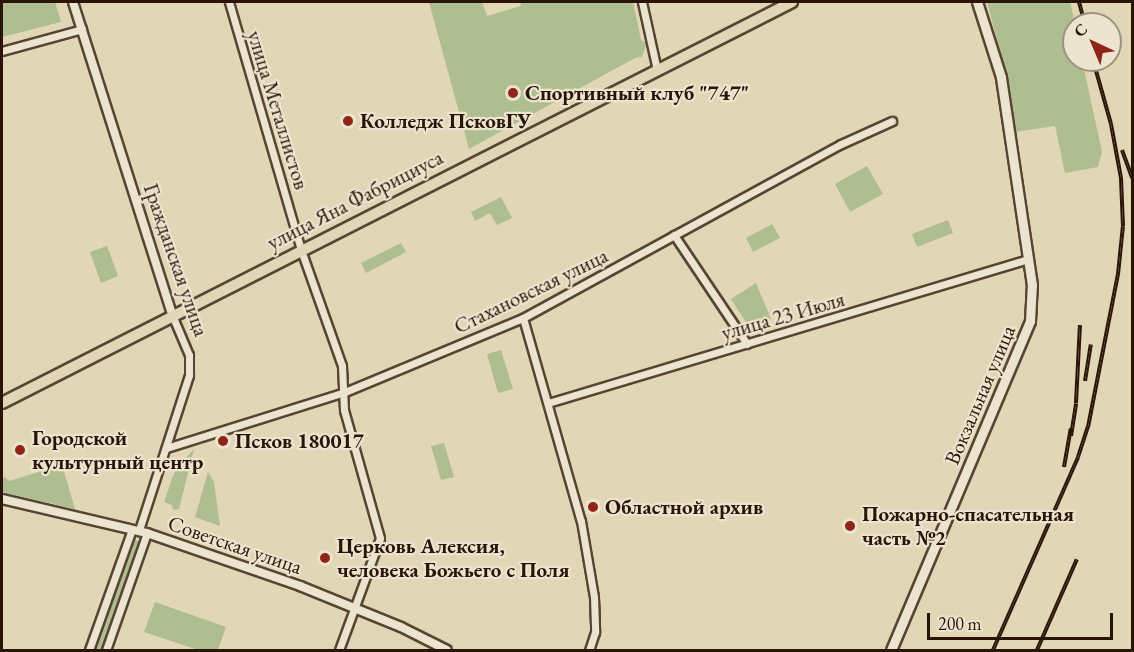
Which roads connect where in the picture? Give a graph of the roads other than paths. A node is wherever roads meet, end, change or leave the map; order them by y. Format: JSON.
{"nodes":[{"id":1,"x":73,"y":2,"type":"edge"},
{"id":2,"x":228,"y":2,"type":"edge"},
{"id":3,"x":642,"y":2,"type":"edge"},
{"id":4,"x":792,"y":2,"type":"edge"},
{"id":5,"x":977,"y":2,"type":"edge"},
{"id":6,"x":82,"y":29,"type":"junction"},
{"id":7,"x":2,"y":51,"type":"edge"},
{"id":8,"x":657,"y":70,"type":"junction"},
{"id":9,"x":892,"y":120,"type":"dead end"},
{"id":10,"x":674,"y":236,"type":"junction"},
{"id":11,"x":301,"y":250,"type":"junction"},
{"id":12,"x":1028,"y":259,"type":"junction"},
{"id":13,"x":172,"y":315,"type":"junction"},
{"id":14,"x":522,"y":318,"type":"junction"},
{"id":15,"x":747,"y":344,"type":"junction"},
{"id":16,"x":345,"y":392,"type":"junction"},
{"id":17,"x":2,"y":403,"type":"edge"},
{"id":18,"x":548,"y":403,"type":"junction"},
{"id":19,"x":166,"y":448,"type":"junction"},
{"id":20,"x":2,"y":499,"type":"edge"},
{"id":21,"x":140,"y":531,"type":"junction"},
{"id":22,"x":355,"y":607,"type":"junction"},
{"id":23,"x":89,"y":651,"type":"edge"},
{"id":24,"x":106,"y":651,"type":"edge"},
{"id":25,"x":339,"y":651,"type":"edge"},
{"id":26,"x":447,"y":651,"type":"edge"},
{"id":27,"x":589,"y":651,"type":"edge"},
{"id":28,"x":891,"y":651,"type":"edge"}],
"edges":[{"from":1,"to":6,"type":"street","name":"Гражданская улица"},
{"from":2,"to":11,"type":"street","name":"улица Металлистов"},
{"from":3,"to":8,"type":"street"},
{"from":4,"to":8,"type":"main road","name":"улица Яна Фабрициуса"},
{"from":5,"to":12,"type":"main road","name":"Вокзальная улица"},
{"from":6,"to":7,"type":"street"},
{"from":6,"to":13,"type":"street","name":"Гражданская улица"},
{"from":8,"to":11,"type":"main road","name":"улица Яна Фабрициуса"},
{"from":9,"to":10,"type":"street","name":"Стахановская улица"},
{"from":10,"to":14,"type":"street","name":"Стахановская улица"},
{"from":10,"to":15,"type":"street"},
{"from":11,"to":13,"type":"main road","name":"улица Яна Фабрициуса"},
{"from":11,"to":16,"type":"street","name":"улица Металлистов"},
{"from":12,"to":15,"type":"street","name":"улица 23 Июля"},
{"from":12,"to":28,"type":"main road","name":"Вокзальная улица"},
{"from":13,"to":17,"type":"main road","name":"улица Яна Фабрициуса"},
{"from":13,"to":19,"type":"street","name":"Гражданская улица"},
{"from":14,"to":16,"type":"street","name":"Стахановская улица"},
{"from":14,"to":18,"type":"street"},
{"from":15,"to":18,"type":"street","name":"улица 23 Июля"},
{"from":16,"to":19,"type":"street","name":"Стахановская улица"},
{"from":16,"to":22,"type":"street","name":"улица Металлистов"},
{"from":18,"to":27,"type":"street"},
{"from":19,"to":21,"type":"street","name":"Гражданская улица"},
{"from":20,"to":21,"type":"street","name":"Советская улица"},
{"from":21,"to":22,"type":"street","name":"Советская улица"},
{"from":21,"to":23,"type":"street","name":"Гражданская улица"},
{"from":21,"to":24,"type":"street","name":"Гражданская улица"},
{"from":22,"to":25,"type":"street","name":"улица Металлистов"},
{"from":22,"to":26,"type":"street","name":"Советская улица"}]}
